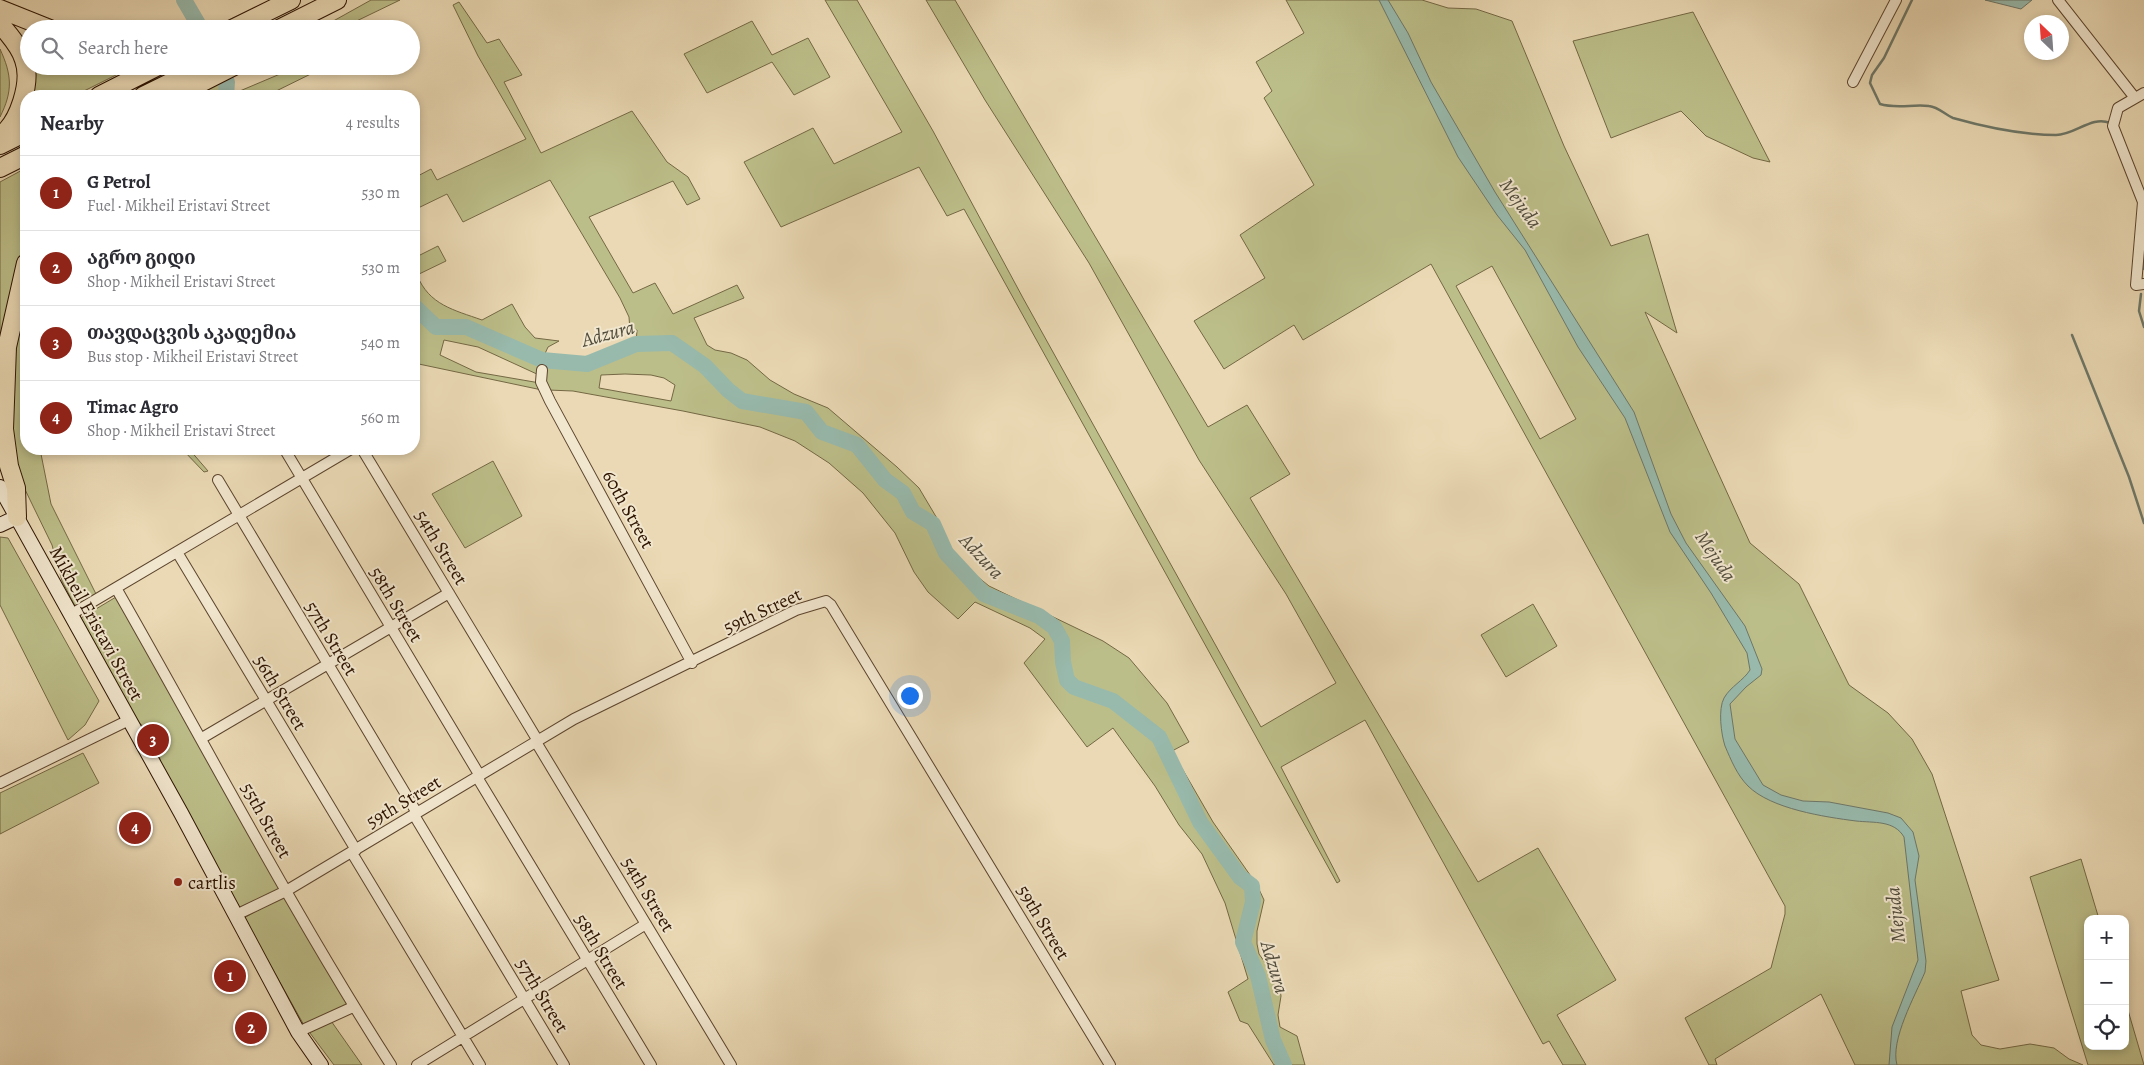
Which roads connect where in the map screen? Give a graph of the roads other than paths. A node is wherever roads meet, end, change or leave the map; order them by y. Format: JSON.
{"nodes":[{"id":1,"x":291,"y":0,"type":"edge"},
{"id":2,"x":339,"y":0,"type":"edge"},
{"id":3,"x":1896,"y":0,"type":"edge"},
{"id":4,"x":2058,"y":0,"type":"edge"},
{"id":5,"x":0,"y":9,"type":"edge"},
{"id":6,"x":28,"y":20,"type":"edge"},
{"id":7,"x":250,"y":20,"type":"edge"},
{"id":8,"x":298,"y":20,"type":"edge"},
{"id":9,"x":322,"y":20,"type":"edge"},
{"id":10,"x":0,"y":24,"type":"edge"},
{"id":11,"x":20,"y":54,"type":"edge"},
{"id":12,"x":25,"y":75,"type":"edge"},
{"id":13,"x":140,"y":75,"type":"edge"},
{"id":14,"x":186,"y":75,"type":"edge"},
{"id":15,"x":216,"y":75,"type":"edge"},
{"id":16,"x":1853,"y":82,"type":"dead end"},
{"id":17,"x":25,"y":90,"type":"edge"},
{"id":18,"x":111,"y":90,"type":"edge"},
{"id":19,"x":156,"y":90,"type":"edge"},
{"id":20,"x":187,"y":90,"type":"edge"},
{"id":21,"x":2139,"y":95,"type":"edge"},
{"id":22,"x":20,"y":108,"type":"edge"},
{"id":23,"x":20,"y":135,"type":"edge"},
{"id":24,"x":0,"y":136,"type":"edge"},
{"id":25,"x":0,"y":145,"type":"edge"},
{"id":26,"x":20,"y":158,"type":"edge"},
{"id":27,"x":0,"y":168,"type":"edge"},
{"id":28,"x":2144,"y":284,"type":"edge"},
{"id":29,"x":20,"y":290,"type":"edge"},
{"id":30,"x":542,"y":370,"type":"dead end"},
{"id":31,"x":288,"y":455,"type":"edge"},
{"id":32,"x":340,"y":455,"type":"edge"},
{"id":33,"x":366,"y":455,"type":"edge"},
{"id":34,"x":301,"y":478,"type":"junction"},
{"id":35,"x":218,"y":480,"type":"dead end"},
{"id":36,"x":0,"y":487,"type":"edge"},
{"id":37,"x":239,"y":515,"type":"junction"},
{"id":38,"x":16,"y":517,"type":"junction"},
{"id":39,"x":0,"y":525,"type":"edge"},
{"id":40,"x":177,"y":552,"type":"junction"},
{"id":41,"x":116,"y":588,"type":"junction"},
{"id":42,"x":449,"y":593,"type":"junction"},
{"id":43,"x":70,"y":615,"type":"junction"},
{"id":44,"x":391,"y":627,"type":"junction"},
{"id":45,"x":692,"y":663,"type":"junction"},
{"id":46,"x":328,"y":664,"type":"junction"},
{"id":47,"x":266,"y":701,"type":"junction"},
{"id":48,"x":129,"y":720,"type":"junction"},
{"id":49,"x":202,"y":738,"type":"junction"},
{"id":50,"x":537,"y":741,"type":"junction"},
{"id":51,"x":478,"y":776,"type":"junction"},
{"id":52,"x":0,"y":783,"type":"edge"},
{"id":53,"x":416,"y":814,"type":"junction"},
{"id":54,"x":354,"y":851,"type":"junction"},
{"id":55,"x":286,"y":891,"type":"junction"},
{"id":56,"x":236,"y":915,"type":"junction"},
{"id":57,"x":646,"y":924,"type":"junction"},
{"id":58,"x":587,"y":961,"type":"junction"},
{"id":59,"x":525,"y":999,"type":"junction"},
{"id":60,"x":353,"y":1007,"type":"junction"},
{"id":61,"x":298,"y":1032,"type":"junction"},
{"id":62,"x":463,"y":1037,"type":"junction"},
{"id":63,"x":321,"y":1065,"type":"edge"},
{"id":64,"x":392,"y":1065,"type":"edge"},
{"id":65,"x":417,"y":1065,"type":"edge"},
{"id":66,"x":480,"y":1065,"type":"edge"},
{"id":67,"x":564,"y":1065,"type":"edge"},
{"id":68,"x":651,"y":1065,"type":"edge"},
{"id":69,"x":731,"y":1065,"type":"edge"},
{"id":70,"x":1110,"y":1065,"type":"edge"}],
"edges":[{"from":1,"to":7,"type":"highway"},
{"from":2,"to":8,"type":"highway"},
{"from":2,"to":9,"type":"highway"},
{"from":3,"to":16,"type":"street"},
{"from":4,"to":21,"type":"street"},
{"from":5,"to":6,"type":"highway"},
{"from":10,"to":11,"type":"highway"},
{"from":12,"to":17,"type":"highway"},
{"from":13,"to":18,"type":"highway"},
{"from":14,"to":19,"type":"highway"},
{"from":15,"to":20,"type":"highway"},
{"from":21,"to":28,"type":"street"},
{"from":22,"to":24,"type":"highway"},
{"from":23,"to":25,"type":"highway"},
{"from":26,"to":27,"type":"highway"},
{"from":29,"to":38,"type":"highway"},
{"from":30,"to":45,"type":"street","name":"60th Street"},
{"from":31,"to":34,"type":"street","name":"58th Street"},
{"from":32,"to":34,"type":"street"},
{"from":33,"to":42,"type":"street","name":"54th Street"},
{"from":34,"to":37,"type":"street"},
{"from":34,"to":44,"type":"street","name":"58th Street"},
{"from":35,"to":37,"type":"street","name":"57th Street"},
{"from":36,"to":38,"type":"main road","name":"Mikheil Eristavi Street"},
{"from":37,"to":40,"type":"street"},
{"from":37,"to":46,"type":"street","name":"57th Street"},
{"from":38,"to":39,"type":"main road"},
{"from":38,"to":43,"type":"main road","name":"Mikheil Eristavi Street"},
{"from":40,"to":41,"type":"street"},
{"from":40,"to":47,"type":"street","name":"56th Street"},
{"from":41,"to":43,"type":"street"},
{"from":41,"to":49,"type":"street","name":"55th Street"},
{"from":42,"to":44,"type":"street"},
{"from":42,"to":50,"type":"street","name":"54th Street"},
{"from":43,"to":48,"type":"main road","name":"Mikheil Eristavi Street"},
{"from":44,"to":46,"type":"street"},
{"from":44,"to":51,"type":"street","name":"58th Street"},
{"from":45,"to":50,"type":"street","name":"59th Street"},
{"from":45,"to":70,"type":"street","name":"59th Street"},
{"from":46,"to":47,"type":"street"},
{"from":46,"to":53,"type":"street","name":"57th Street"},
{"from":47,"to":49,"type":"street"},
{"from":47,"to":54,"type":"street","name":"56th Street"},
{"from":48,"to":52,"type":"street"},
{"from":48,"to":56,"type":"main road","name":"Mikheil Eristavi Street"},
{"from":49,"to":55,"type":"street","name":"55th Street"},
{"from":50,"to":51,"type":"street","name":"59th Street"},
{"from":50,"to":57,"type":"street","name":"54th Street"},
{"from":51,"to":53,"type":"street","name":"59th Street"},
{"from":51,"to":58,"type":"street","name":"58th Street"},
{"from":53,"to":54,"type":"street","name":"59th Street"},
{"from":53,"to":59,"type":"street","name":"57th Street"},
{"from":54,"to":55,"type":"street","name":"59th Street"},
{"from":54,"to":62,"type":"street","name":"56th Street"},
{"from":55,"to":56,"type":"street","name":"59th Street"},
{"from":55,"to":60,"type":"street","name":"55th Street"},
{"from":56,"to":61,"type":"main road","name":"Mikheil Eristavi Street"},
{"from":57,"to":58,"type":"street"},
{"from":57,"to":69,"type":"street","name":"54th Street"},
{"from":58,"to":59,"type":"street"},
{"from":58,"to":68,"type":"street","name":"58th Street"},
{"from":59,"to":62,"type":"street"},
{"from":59,"to":67,"type":"street","name":"57th Street"},
{"from":60,"to":61,"type":"street"},
{"from":60,"to":64,"type":"street","name":"55th Street"},
{"from":61,"to":63,"type":"main road","name":"Mikheil Eristavi Street"},
{"from":62,"to":65,"type":"street"},
{"from":62,"to":66,"type":"street","name":"56th Street"}]}
